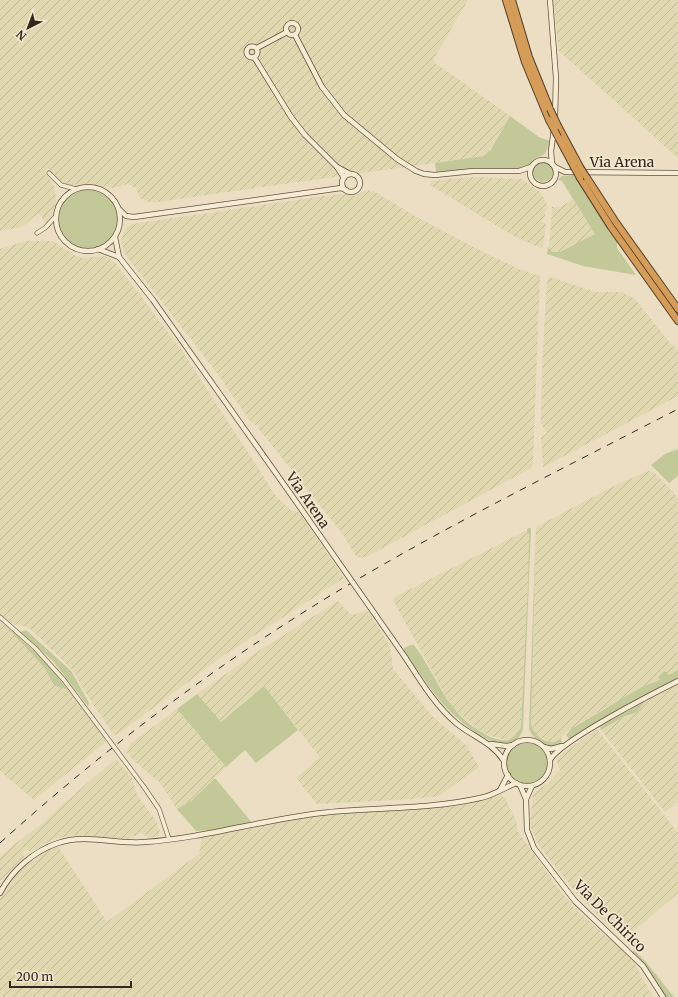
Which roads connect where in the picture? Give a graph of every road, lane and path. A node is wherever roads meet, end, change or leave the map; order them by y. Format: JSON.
{"nodes":[{"id":1,"x":506,"y":0,"type":"edge"},
{"id":2,"x":512,"y":0,"type":"edge"},
{"id":3,"x":550,"y":0,"type":"edge"},
{"id":4,"x":287,"y":32,"type":"junction"},
{"id":5,"x":295,"y":35,"type":"junction"},
{"id":6,"x":257,"y":48,"type":"junction"},
{"id":7,"x":254,"y":57,"type":"junction"},
{"id":8,"x":551,"y":150,"type":"junction"},
{"id":9,"x":542,"y":160,"type":"junction"},
{"id":10,"x":554,"y":165,"type":"junction"},
{"id":11,"x":337,"y":167,"type":"junction"},
{"id":12,"x":531,"y":167,"type":"junction"},
{"id":13,"x":577,"y":167,"type":"junction"},
{"id":14,"x":519,"y":171,"type":"junction"},
{"id":15,"x":565,"y":172,"type":"junction"},
{"id":16,"x":49,"y":173,"type":"dead end"},
{"id":17,"x":678,"y":173,"type":"edge"},
{"id":18,"x":352,"y":174,"type":"junction"},
{"id":19,"x":530,"y":176,"type":"junction"},
{"id":20,"x":583,"y":178,"type":"junction"},
{"id":21,"x":343,"y":179,"type":"junction"},
{"id":22,"x":555,"y":179,"type":"junction"},
{"id":23,"x":76,"y":189,"type":"junction"},
{"id":24,"x":324,"y":190,"type":"junction"},
{"id":25,"x":346,"y":190,"type":"junction"},
{"id":26,"x":120,"y":210,"type":"junction"},
{"id":27,"x":56,"y":216,"type":"junction"},
{"id":28,"x":134,"y":217,"type":"junction"},
{"id":29,"x":120,"y":225,"type":"junction"},
{"id":30,"x":37,"y":233,"type":"dead end"},
{"id":31,"x":115,"y":237,"type":"junction"},
{"id":32,"x":98,"y":249,"type":"junction"},
{"id":33,"x":119,"y":257,"type":"junction"},
{"id":34,"x":678,"y":309,"type":"edge"},
{"id":35,"x":678,"y":321,"type":"edge"},
{"id":36,"x":0,"y":617,"type":"edge"},
{"id":37,"x":678,"y":681,"type":"edge"},
{"id":38,"x":490,"y":744,"type":"junction"},
{"id":39,"x":513,"y":744,"type":"junction"},
{"id":40,"x":569,"y":744,"type":"junction"},
{"id":41,"x":544,"y":746,"type":"junction"},
{"id":42,"x":550,"y":760,"type":"junction"},
{"id":43,"x":504,"y":761,"type":"junction"},
{"id":44,"x":508,"y":775,"type":"junction"},
{"id":45,"x":518,"y":784,"type":"junction"},
{"id":46,"x":532,"y":786,"type":"junction"},
{"id":47,"x":500,"y":790,"type":"junction"},
{"id":48,"x":526,"y":799,"type":"junction"},
{"id":49,"x":169,"y":839,"type":"junction"},
{"id":50,"x":0,"y":893,"type":"edge"},
{"id":51,"x":663,"y":997,"type":"edge"}],
"edges":[{"from":1,"to":13,"type":"highway","bridge":true},
{"from":2,"to":13,"type":"highway","bridge":true},
{"from":3,"to":8,"type":"street"},
{"from":4,"to":5,"type":"street"},
{"from":4,"to":5,"type":"street"},
{"from":4,"to":6,"type":"street"},
{"from":5,"to":14,"type":"street"},
{"from":6,"to":7,"type":"street"},
{"from":6,"to":7,"type":"street"},
{"from":7,"to":11,"type":"street"},
{"from":8,"to":9,"type":"street"},
{"from":8,"to":10,"type":"street"},
{"from":9,"to":10,"type":"street"},
{"from":9,"to":12,"type":"street"},
{"from":10,"to":15,"type":"street","name":"Via Arena"},
{"from":10,"to":22,"type":"street"},
{"from":11,"to":18,"type":"street"},
{"from":11,"to":21,"type":"street"},
{"from":12,"to":14,"type":"street"},
{"from":12,"to":19,"type":"street"},
{"from":13,"to":20,"type":"highway","bridge":true},
{"from":14,"to":19,"type":"street"},
{"from":15,"to":17,"type":"street","name":"Via Arena"},
{"from":15,"to":22,"type":"street"},
{"from":16,"to":23,"type":"street"},
{"from":18,"to":21,"type":"street"},
{"from":18,"to":25,"type":"street"},
{"from":19,"to":22,"type":"street"},
{"from":20,"to":34,"type":"highway"},
{"from":20,"to":35,"type":"highway"},
{"from":21,"to":24,"type":"street"},
{"from":21,"to":25,"type":"street"},
{"from":23,"to":26,"type":"street"},
{"from":23,"to":27,"type":"street"},
{"from":24,"to":25,"type":"street"},
{"from":24,"to":28,"type":"street"},
{"from":26,"to":28,"type":"street"},
{"from":26,"to":29,"type":"street"},
{"from":27,"to":30,"type":"street"},
{"from":27,"to":32,"type":"street"},
{"from":28,"to":29,"type":"street"},
{"from":29,"to":31,"type":"street"},
{"from":31,"to":32,"type":"street"},
{"from":31,"to":33,"type":"street","name":"Via Arena"},
{"from":32,"to":33,"type":"street"},
{"from":33,"to":38,"type":"street","name":"Via Arena","bridge":true},
{"from":36,"to":49,"type":"street","bridge":true},
{"from":37,"to":40,"type":"street"},
{"from":38,"to":39,"type":"street","name":"Via Arena"},
{"from":38,"to":43,"type":"street","name":"Via Arena"},
{"from":39,"to":41,"type":"street"},
{"from":39,"to":43,"type":"street"},
{"from":40,"to":41,"type":"street"},
{"from":40,"to":42,"type":"street"},
{"from":41,"to":42,"type":"street"},
{"from":42,"to":46,"type":"street"},
{"from":43,"to":44,"type":"street"},
{"from":44,"to":45,"type":"street"},
{"from":44,"to":47,"type":"street"},
{"from":45,"to":46,"type":"street"},
{"from":45,"to":47,"type":"street"},
{"from":45,"to":48,"type":"street","name":"Via De Chirico"},
{"from":46,"to":48,"type":"street"},
{"from":47,"to":49,"type":"street"},
{"from":48,"to":51,"type":"street","name":"Via De Chirico"},
{"from":49,"to":50,"type":"street"}]}
